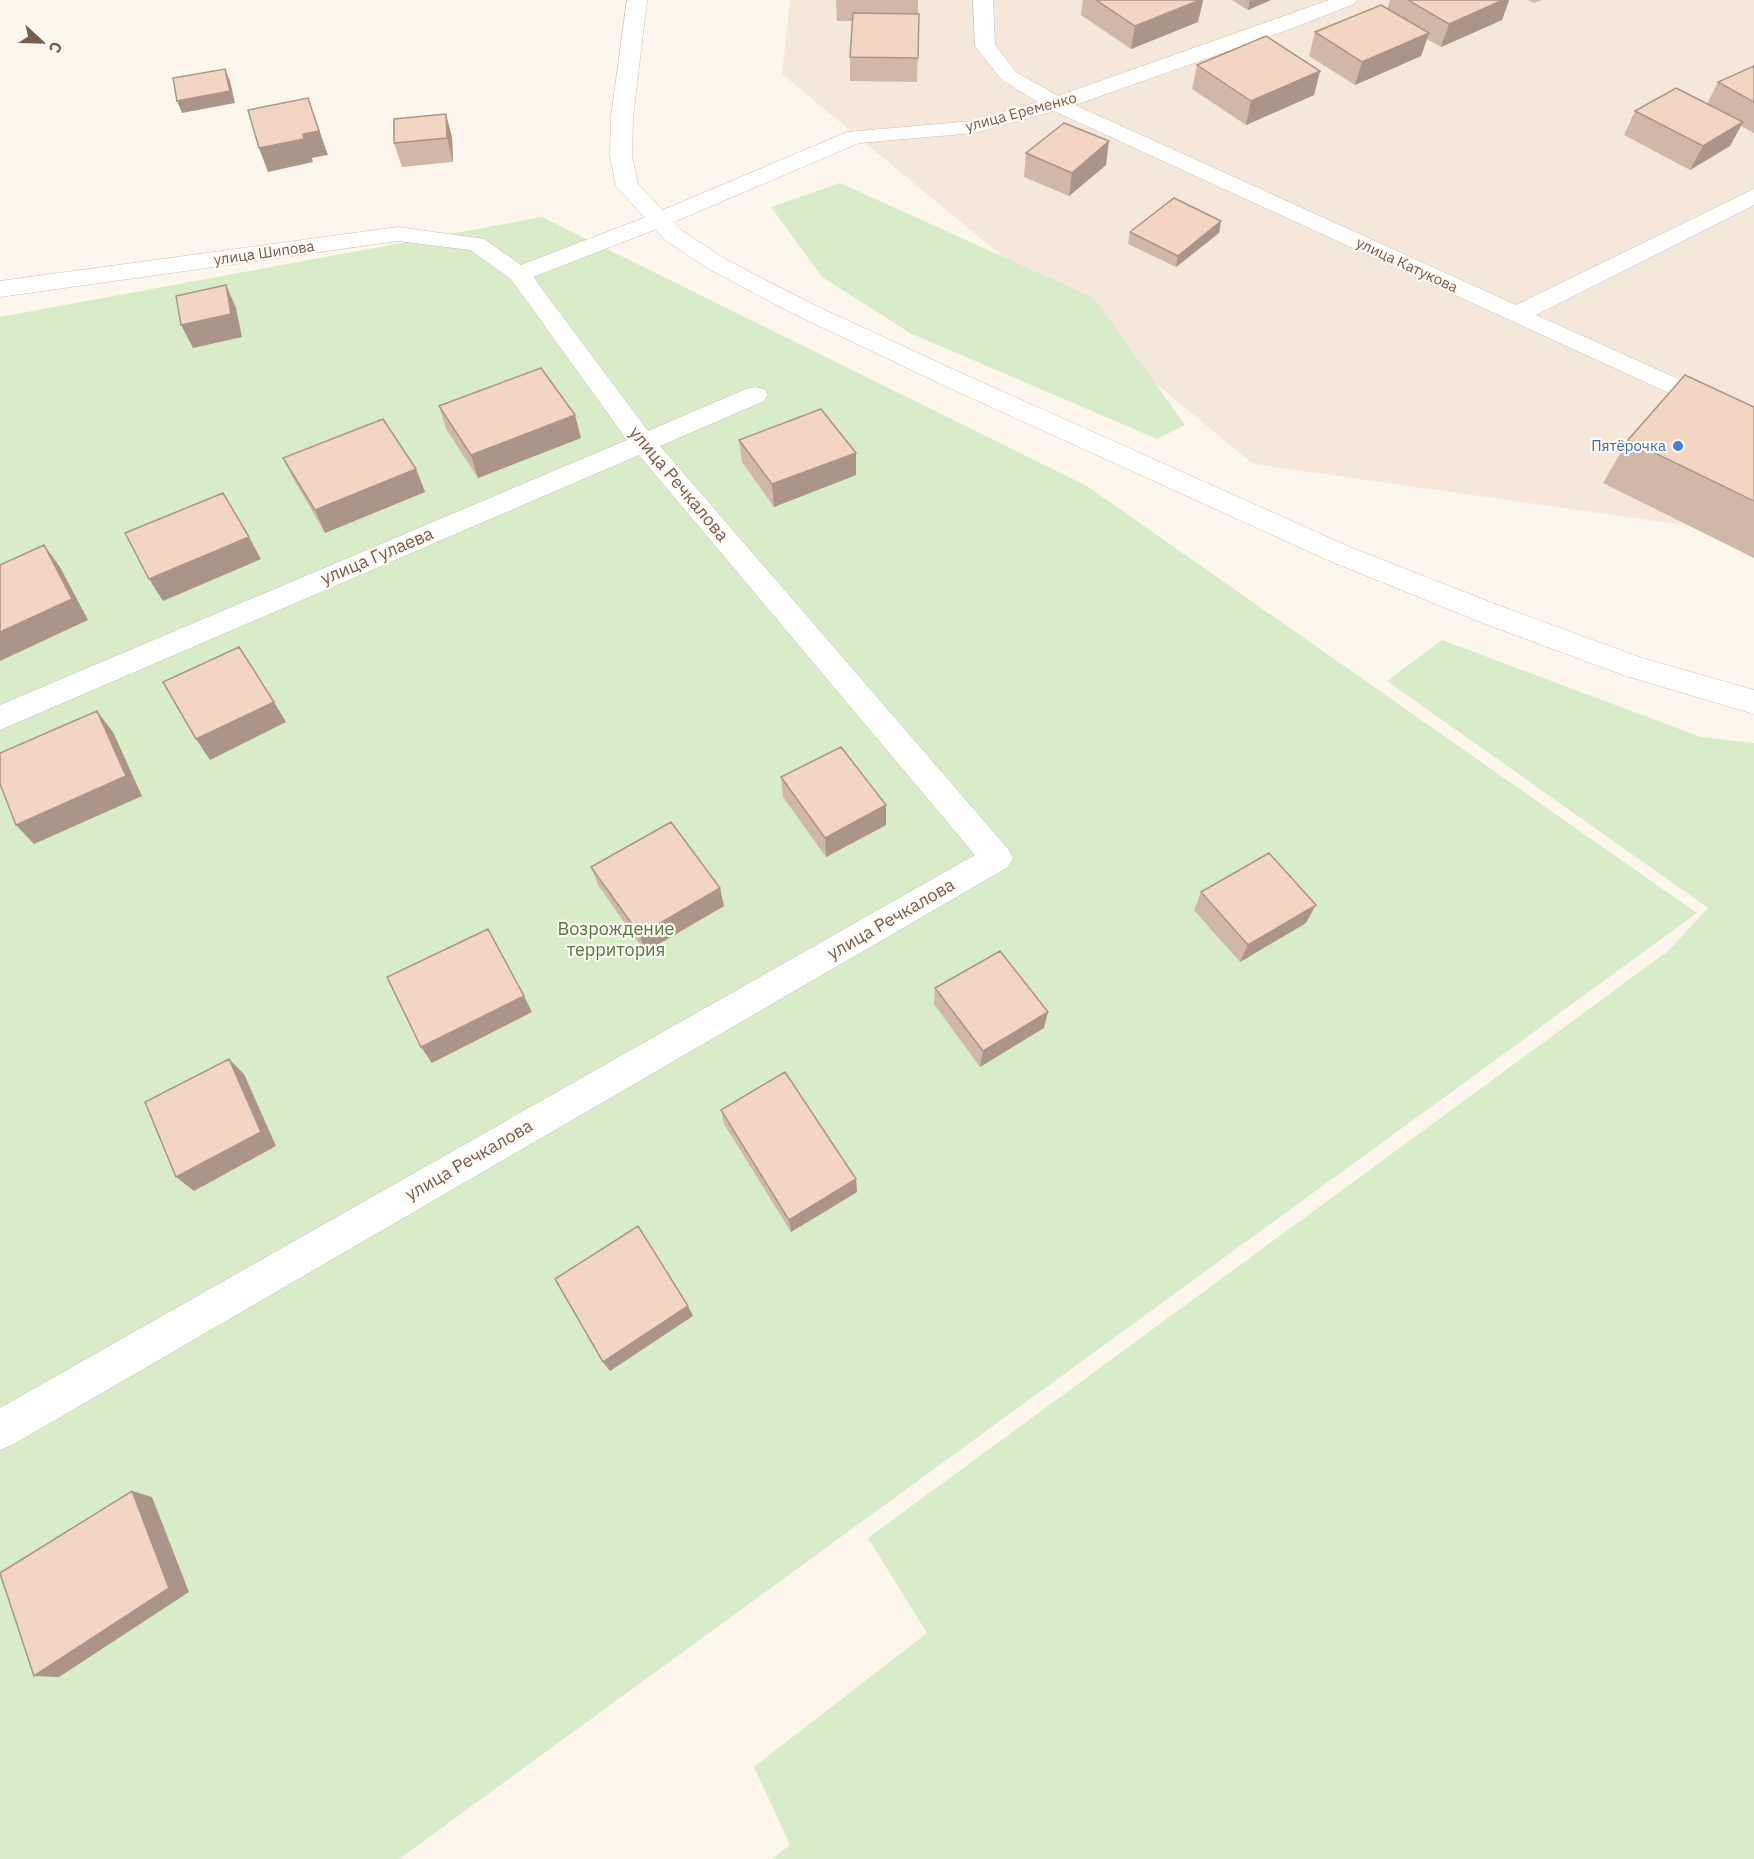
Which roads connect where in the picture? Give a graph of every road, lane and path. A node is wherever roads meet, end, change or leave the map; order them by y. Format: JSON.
{"nodes":[{"id":1,"x":637,"y":0,"type":"edge"},
{"id":2,"x":983,"y":0,"type":"edge"},
{"id":3,"x":1347,"y":0,"type":"edge"},
{"id":4,"x":1056,"y":104,"type":"junction"},
{"id":5,"x":1754,"y":196,"type":"edge"},
{"id":6,"x":659,"y":220,"type":"junction"},
{"id":7,"x":519,"y":274,"type":"junction"},
{"id":8,"x":0,"y":289,"type":"edge"},
{"id":9,"x":1516,"y":315,"type":"junction"},
{"id":10,"x":755,"y":395,"type":"dead end"},
{"id":11,"x":1754,"y":423,"type":"edge"},
{"id":12,"x":643,"y":443,"type":"junction"},
{"id":13,"x":1754,"y":702,"type":"edge"},
{"id":14,"x":0,"y":718,"type":"edge"},
{"id":15,"x":0,"y":1430,"type":"edge"}],
"edges":[{"from":1,"to":6,"type":"street"},
{"from":2,"to":4,"type":"street","name":"улица Катукова"},
{"from":3,"to":4,"type":"street","name":"улица Еременко"},
{"from":4,"to":6,"type":"street","name":"улица Еременко"},
{"from":4,"to":9,"type":"street","name":"улица Катукова"},
{"from":5,"to":9,"type":"street"},
{"from":6,"to":7,"type":"street"},
{"from":6,"to":13,"type":"street"},
{"from":7,"to":8,"type":"street","name":"улица Шипова"},
{"from":7,"to":12,"type":"street","name":"улица Речкалова"},
{"from":9,"to":11,"type":"street","name":"улица Катукова"},
{"from":10,"to":12,"type":"street","name":"улица Гулаева"},
{"from":12,"to":14,"type":"street","name":"улица Гулаева"},
{"from":12,"to":15,"type":"street","name":"улица Речкалова"}]}
